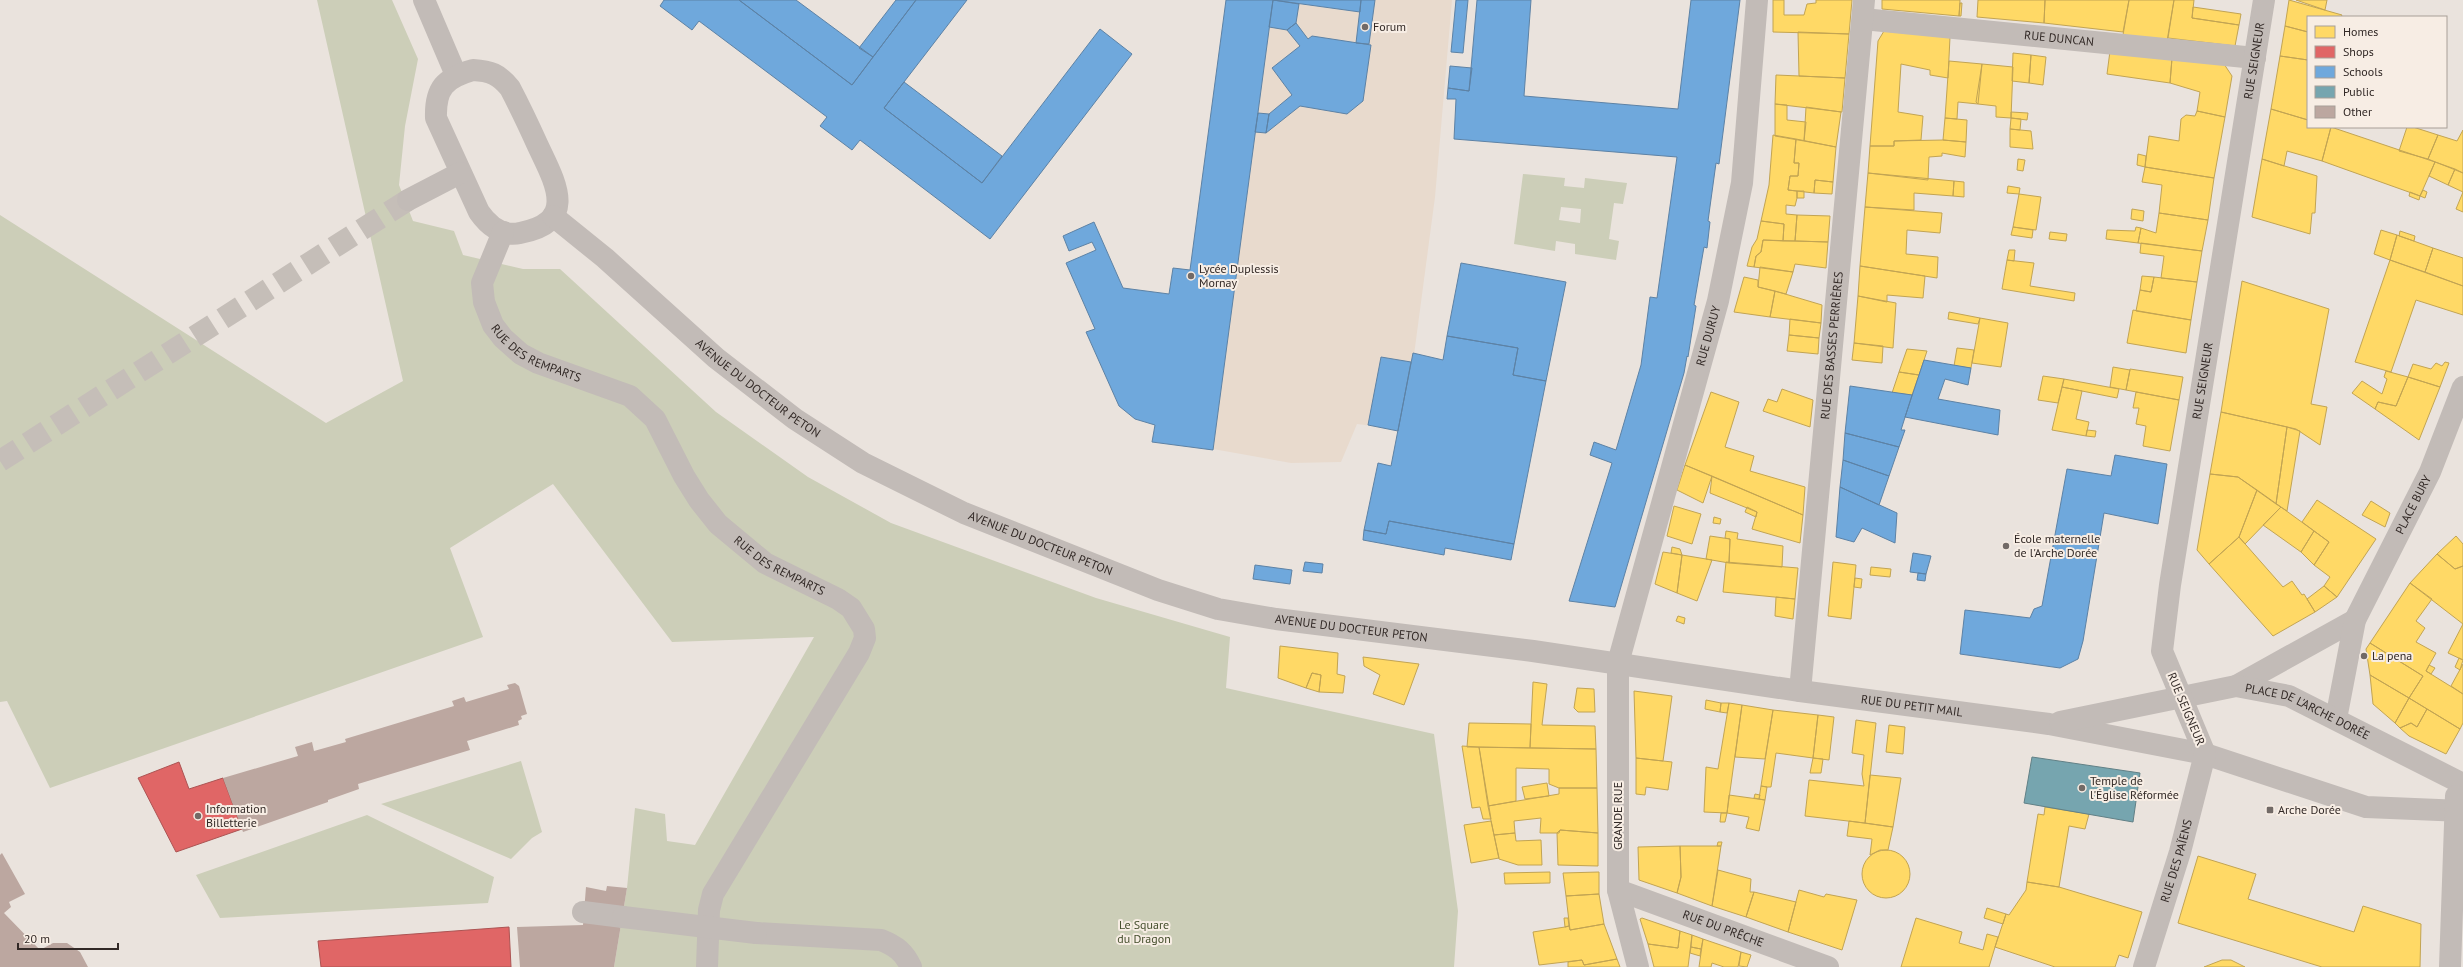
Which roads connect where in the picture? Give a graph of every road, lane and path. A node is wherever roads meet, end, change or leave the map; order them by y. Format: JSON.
{"nodes":[{"id":1,"x":424,"y":0,"type":"edge"},
{"id":2,"x":1757,"y":0,"type":"edge"},
{"id":3,"x":2264,"y":0,"type":"edge"},
{"id":4,"x":1863,"y":10,"type":"edge"},
{"id":5,"x":2255,"y":58,"type":"junction"},
{"id":6,"x":456,"y":75,"type":"junction"},
{"id":7,"x":460,"y":172,"type":"junction"},
{"id":8,"x":408,"y":200,"type":"tunnel mouth"},
{"id":9,"x":553,"y":216,"type":"junction"},
{"id":10,"x":503,"y":232,"type":"junction"},
{"id":11,"x":2463,"y":387,"type":"edge"},
{"id":12,"x":2355,"y":620,"type":"junction"},
{"id":13,"x":1618,"y":663,"type":"junction"},
{"id":14,"x":2236,"y":686,"type":"junction"},
{"id":15,"x":1800,"y":691,"type":"junction"},
{"id":16,"x":2181,"y":697,"type":"junction"},
{"id":17,"x":2336,"y":719,"type":"junction"},
{"id":18,"x":2049,"y":724,"type":"junction"},
{"id":19,"x":2205,"y":754,"type":"junction"},
{"id":20,"x":2460,"y":782,"type":"edge"},
{"id":21,"x":2459,"y":811,"type":"edge"},
{"id":22,"x":1618,"y":890,"type":"junction"},
{"id":23,"x":583,"y":912,"type":"dead end"},
{"id":24,"x":707,"y":967,"type":"edge"},
{"id":25,"x":911,"y":967,"type":"edge"},
{"id":26,"x":1638,"y":967,"type":"edge"},
{"id":27,"x":1828,"y":967,"type":"edge"},
{"id":28,"x":2144,"y":967,"type":"edge"},
{"id":29,"x":2450,"y":967,"type":"edge"}],
"edges":[{"from":1,"to":6,"type":"street"},
{"from":2,"to":13,"type":"street","name":"RUE DURUY"},
{"from":3,"to":5,"type":"street","name":"RUE SEIGNEUR"},
{"from":4,"to":5,"type":"street","name":"RUE DUNCAN"},
{"from":4,"to":15,"type":"street","name":"RUE DES BASSES PERRIÈRES"},
{"from":5,"to":16,"type":"street","name":"RUE SEIGNEUR"},
{"from":6,"to":7,"type":"street"},
{"from":6,"to":9,"type":"street"},
{"from":7,"to":8,"type":"street"},
{"from":7,"to":10,"type":"street"},
{"from":9,"to":10,"type":"street"},
{"from":9,"to":13,"type":"street","name":"AVENUE DU DOCTEUR PETON"},
{"from":10,"to":24,"type":"street","name":"RUE DES REMPARTS"},
{"from":11,"to":12,"type":"street","name":"PLACE BURY"},
{"from":12,"to":14,"type":"street"},
{"from":12,"to":17,"type":"street","name":"PLACE BURY"},
{"from":13,"to":15,"type":"street","name":"RUE DU PETIT MAIL"},
{"from":13,"to":22,"type":"street","name":"GRANDE RUE"},
{"from":14,"to":16,"type":"street","name":"PLACE DE L'ARCHE DORÉE"},
{"from":14,"to":17,"type":"street","name":"PLACE DE L'ARCHE DORÉE"},
{"from":15,"to":18,"type":"street","name":"RUE DU PETIT MAIL"},
{"from":16,"to":18,"type":"street","name":"PLACE DE L'ARCHE DORÉE"},
{"from":16,"to":19,"type":"street","name":"RUE SEIGNEUR"},
{"from":17,"to":20,"type":"street","name":"PLACE DE L'ARCHE DORÉE"},
{"from":18,"to":19,"type":"street","name":"RUE DU PETIT MAIL"},
{"from":19,"to":21,"type":"street"},
{"from":19,"to":28,"type":"street","name":"RUE DES PAÏENS"},
{"from":20,"to":21,"type":"street"},
{"from":21,"to":29,"type":"street"},
{"from":22,"to":26,"type":"street","name":"GRANDE RUE"},
{"from":22,"to":27,"type":"street","name":"RUE DU PRÊCHE"},
{"from":23,"to":25,"type":"street","bridge":true}]}
